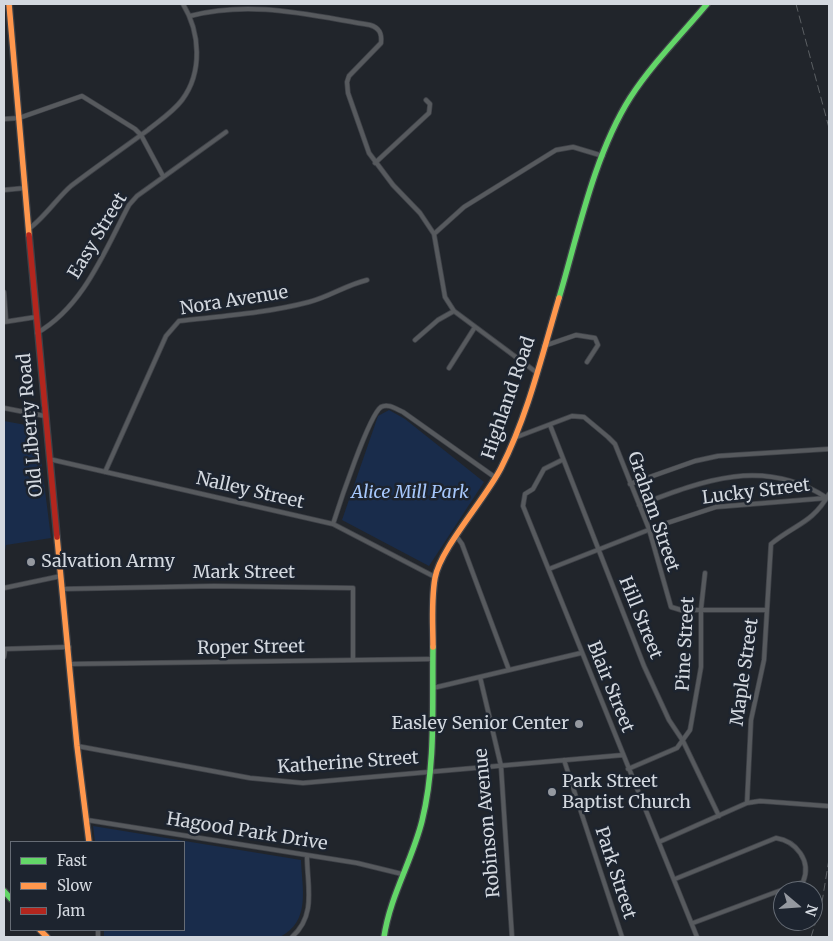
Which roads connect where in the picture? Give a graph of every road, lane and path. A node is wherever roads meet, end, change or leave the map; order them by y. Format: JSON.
{"nodes":[{"id":1,"x":10,"y":4,"type":"edge"},
{"id":2,"x":183,"y":4,"type":"edge"},
{"id":3,"x":707,"y":4,"type":"edge"},
{"id":4,"x":190,"y":16,"type":"junction"},
{"id":5,"x":426,"y":100,"type":"dead end"},
{"id":6,"x":19,"y":118,"type":"junction"},
{"id":7,"x":4,"y":119,"type":"edge"},
{"id":8,"x":226,"y":132,"type":"dead end"},
{"id":9,"x":141,"y":135,"type":"junction"},
{"id":10,"x":603,"y":156,"type":"junction"},
{"id":11,"x":375,"y":163,"type":"junction"},
{"id":12,"x":163,"y":176,"type":"junction"},
{"id":13,"x":25,"y":188,"type":"junction"},
{"id":14,"x":4,"y":190,"type":"edge"},
{"id":15,"x":28,"y":229,"type":"junction"},
{"id":16,"x":434,"y":234,"type":"junction"},
{"id":17,"x":367,"y":280,"type":"dead end"},
{"id":18,"x":4,"y":292,"type":"edge"},
{"id":19,"x":454,"y":311,"type":"junction"},
{"id":20,"x":36,"y":317,"type":"junction"},
{"id":21,"x":5,"y":322,"type":"edge"},
{"id":22,"x":475,"y":327,"type":"junction"},
{"id":23,"x":37,"y":333,"type":"junction"},
{"id":24,"x":415,"y":340,"type":"dead end"},
{"id":25,"x":544,"y":346,"type":"junction"},
{"id":26,"x":587,"y":362,"type":"dead end"},
{"id":27,"x":449,"y":368,"type":"dead end"},
{"id":28,"x":536,"y":372,"type":"junction"},
{"id":29,"x":4,"y":408,"type":"edge"},
{"id":30,"x":45,"y":416,"type":"junction"},
{"id":31,"x":550,"y":425,"type":"junction"},
{"id":32,"x":514,"y":438,"type":"junction"},
{"id":33,"x":829,"y":449,"type":"edge"},
{"id":34,"x":49,"y":459,"type":"junction"},
{"id":35,"x":562,"y":460,"type":"junction"},
{"id":36,"x":105,"y":472,"type":"junction"},
{"id":37,"x":496,"y":478,"type":"junction"},
{"id":38,"x":630,"y":484,"type":"junction"},
{"id":39,"x":828,"y":496,"type":"edge"},
{"id":40,"x":639,"y":505,"type":"junction"},
{"id":41,"x":333,"y":524,"type":"junction"},
{"id":42,"x":649,"y":529,"type":"junction"},
{"id":43,"x":457,"y":537,"type":"junction"},
{"id":44,"x":599,"y":549,"type":"junction"},
{"id":45,"x":549,"y":569,"type":"junction"},
{"id":46,"x":705,"y":573,"type":"dead end"},
{"id":47,"x":61,"y":576,"type":"junction"},
{"id":48,"x":435,"y":578,"type":"junction"},
{"id":49,"x":4,"y":588,"type":"edge"},
{"id":50,"x":62,"y":589,"type":"junction"},
{"id":51,"x":701,"y":609,"type":"junction"},
{"id":52,"x":767,"y":610,"type":"junction"},
{"id":53,"x":69,"y":647,"type":"junction"},
{"id":54,"x":4,"y":650,"type":"edge"},
{"id":55,"x":581,"y":653,"type":"junction"},
{"id":56,"x":4,"y":657,"type":"edge"},
{"id":57,"x":433,"y":659,"type":"junction"},
{"id":58,"x":353,"y":660,"type":"junction"},
{"id":59,"x":71,"y":664,"type":"junction"},
{"id":60,"x":509,"y":670,"type":"junction"},
{"id":61,"x":480,"y":677,"type":"junction"},
{"id":62,"x":431,"y":688,"type":"junction"},
{"id":63,"x":683,"y":742,"type":"junction"},
{"id":64,"x":77,"y":746,"type":"junction"},
{"id":65,"x":623,"y":755,"type":"junction"},
{"id":66,"x":564,"y":760,"type":"junction"},
{"id":67,"x":501,"y":766,"type":"junction"},
{"id":68,"x":628,"y":769,"type":"junction"},
{"id":69,"x":429,"y":771,"type":"junction"},
{"id":70,"x":747,"y":803,"type":"junction"},
{"id":71,"x":827,"y":806,"type":"dead end"},
{"id":72,"x":719,"y":816,"type":"junction"},
{"id":73,"x":87,"y":820,"type":"junction"},
{"id":74,"x":89,"y":841,"type":"edge"},
{"id":75,"x":659,"y":842,"type":"junction"},
{"id":76,"x":308,"y":856,"type":"junction"},
{"id":77,"x":402,"y":874,"type":"junction"},
{"id":78,"x":674,"y":879,"type":"junction"},
{"id":79,"x":692,"y":923,"type":"junction"},
{"id":80,"x":292,"y":937,"type":"edge"},
{"id":81,"x":384,"y":937,"type":"edge"},
{"id":82,"x":512,"y":937,"type":"edge"},
{"id":83,"x":622,"y":937,"type":"edge"},
{"id":84,"x":697,"y":937,"type":"edge"}],
"edges":[{"from":1,"to":6,"type":"street","name":"Old Liberty Road"},
{"from":2,"to":4,"type":"street"},
{"from":3,"to":10,"type":"street","name":"Highland Road"},
{"from":4,"to":9,"type":"street"},
{"from":4,"to":11,"type":"street"},
{"from":5,"to":11,"type":"street"},
{"from":6,"to":7,"type":"street"},
{"from":6,"to":9,"type":"street"},
{"from":6,"to":13,"type":"street","name":"Old Liberty Road"},
{"from":8,"to":12,"type":"street","name":"Easy Street"},
{"from":9,"to":12,"type":"street"},
{"from":9,"to":15,"type":"street"},
{"from":10,"to":16,"type":"street"},
{"from":10,"to":25,"type":"street","name":"Highland Road"},
{"from":11,"to":16,"type":"street"},
{"from":12,"to":23,"type":"street","name":"Easy Street"},
{"from":13,"to":14,"type":"street"},
{"from":13,"to":15,"type":"street","name":"Old Liberty Road"},
{"from":15,"to":20,"type":"street","name":"Old Liberty Road"},
{"from":16,"to":19,"type":"street"},
{"from":17,"to":36,"type":"street","name":"Nora Avenue"},
{"from":18,"to":21,"type":"street"},
{"from":19,"to":22,"type":"street"},
{"from":19,"to":24,"type":"street"},
{"from":20,"to":21,"type":"street"},
{"from":20,"to":23,"type":"street","name":"Old Liberty Road"},
{"from":22,"to":27,"type":"street"},
{"from":22,"to":28,"type":"street"},
{"from":23,"to":30,"type":"street","name":"Old Liberty Road"},
{"from":25,"to":26,"type":"street"},
{"from":25,"to":28,"type":"street","name":"Highland Road"},
{"from":28,"to":32,"type":"street","name":"Highland Road"},
{"from":29,"to":30,"type":"street"},
{"from":30,"to":34,"type":"street","name":"Old Liberty Road"},
{"from":31,"to":32,"type":"street","name":"Graham Street"},
{"from":31,"to":35,"type":"street","name":"Hill Street"},
{"from":31,"to":38,"type":"street","name":"Graham Street"},
{"from":32,"to":37,"type":"street","name":"Highland Road"},
{"from":33,"to":38,"type":"street"},
{"from":34,"to":36,"type":"street","name":"Nalley Street"},
{"from":34,"to":47,"type":"street","name":"Old Liberty Road"},
{"from":35,"to":44,"type":"street","name":"Hill Street"},
{"from":35,"to":45,"type":"street","name":"Blair Street"},
{"from":36,"to":41,"type":"street","name":"Nalley Street"},
{"from":37,"to":41,"type":"street"},
{"from":37,"to":43,"type":"street","name":"Highland Road"},
{"from":38,"to":40,"type":"street","name":"Graham Street"},
{"from":39,"to":40,"type":"street"},
{"from":39,"to":42,"type":"street","name":"Lucky Street"},
{"from":39,"to":52,"type":"street","name":"Maple Street"},
{"from":40,"to":42,"type":"street","name":"Graham Street"},
{"from":41,"to":48,"type":"street","name":"Nalley Street"},
{"from":42,"to":44,"type":"street","name":"Lucky Street"},
{"from":42,"to":51,"type":"street","name":"Graham Street"},
{"from":43,"to":48,"type":"street","name":"Highland Road"},
{"from":43,"to":60,"type":"street"},
{"from":44,"to":45,"type":"street","name":"Lucky Street"},
{"from":44,"to":63,"type":"street","name":"Hill Street"},
{"from":45,"to":55,"type":"street","name":"Blair Street"},
{"from":46,"to":51,"type":"street","name":"Pine Street"},
{"from":47,"to":49,"type":"street"},
{"from":47,"to":50,"type":"street","name":"Old Liberty Road"},
{"from":48,"to":57,"type":"street","name":"Highland Road"},
{"from":50,"to":53,"type":"street","name":"Old Liberty Road"},
{"from":50,"to":58,"type":"street","name":"Mark Street"},
{"from":51,"to":52,"type":"street","name":"Graham Street"},
{"from":51,"to":63,"type":"street","name":"Pine Street"},
{"from":52,"to":70,"type":"street","name":"Maple Street"},
{"from":53,"to":54,"type":"street"},
{"from":53,"to":59,"type":"street","name":"Old Liberty Road"},
{"from":54,"to":56,"type":"street"},
{"from":55,"to":60,"type":"street"},
{"from":55,"to":65,"type":"street","name":"Blair Street"},
{"from":57,"to":58,"type":"street","name":"Roper Street"},
{"from":57,"to":62,"type":"street","name":"Highland Road"},
{"from":58,"to":59,"type":"street","name":"Roper Street"},
{"from":59,"to":64,"type":"street","name":"Old Liberty Road"},
{"from":60,"to":61,"type":"street"},
{"from":61,"to":62,"type":"street"},
{"from":61,"to":67,"type":"street","name":"Robinson Avenue"},
{"from":62,"to":69,"type":"street","name":"Highland Road"},
{"from":63,"to":68,"type":"street"},
{"from":63,"to":72,"type":"street","name":"Hill Street"},
{"from":64,"to":69,"type":"street","name":"Katherine Street"},
{"from":64,"to":73,"type":"street","name":"Old Liberty Road"},
{"from":65,"to":66,"type":"street","name":"Katherine Street"},
{"from":65,"to":68,"type":"street","name":"Blair Street"},
{"from":66,"to":67,"type":"street","name":"Katherine Street"},
{"from":66,"to":83,"type":"street","name":"Park Street"},
{"from":67,"to":69,"type":"street","name":"Katherine Street"},
{"from":67,"to":82,"type":"street","name":"Robinson Avenue"},
{"from":68,"to":75,"type":"street","name":"Blair Street"},
{"from":69,"to":77,"type":"street","name":"Highland Road"},
{"from":70,"to":71,"type":"street"},
{"from":70,"to":72,"type":"street"},
{"from":72,"to":75,"type":"street"},
{"from":73,"to":74,"type":"street","name":"Old Liberty Road"},
{"from":73,"to":76,"type":"street","name":"Hagood Park Drive"},
{"from":75,"to":78,"type":"street","name":"Blair Street"},
{"from":76,"to":77,"type":"street","name":"Hagood Park Drive"},
{"from":76,"to":80,"type":"street"},
{"from":77,"to":81,"type":"street","name":"Highland Road"},
{"from":78,"to":79,"type":"street","name":"Blair Street"},
{"from":78,"to":79,"type":"street"},
{"from":79,"to":84,"type":"street","name":"Blair Street"}]}
